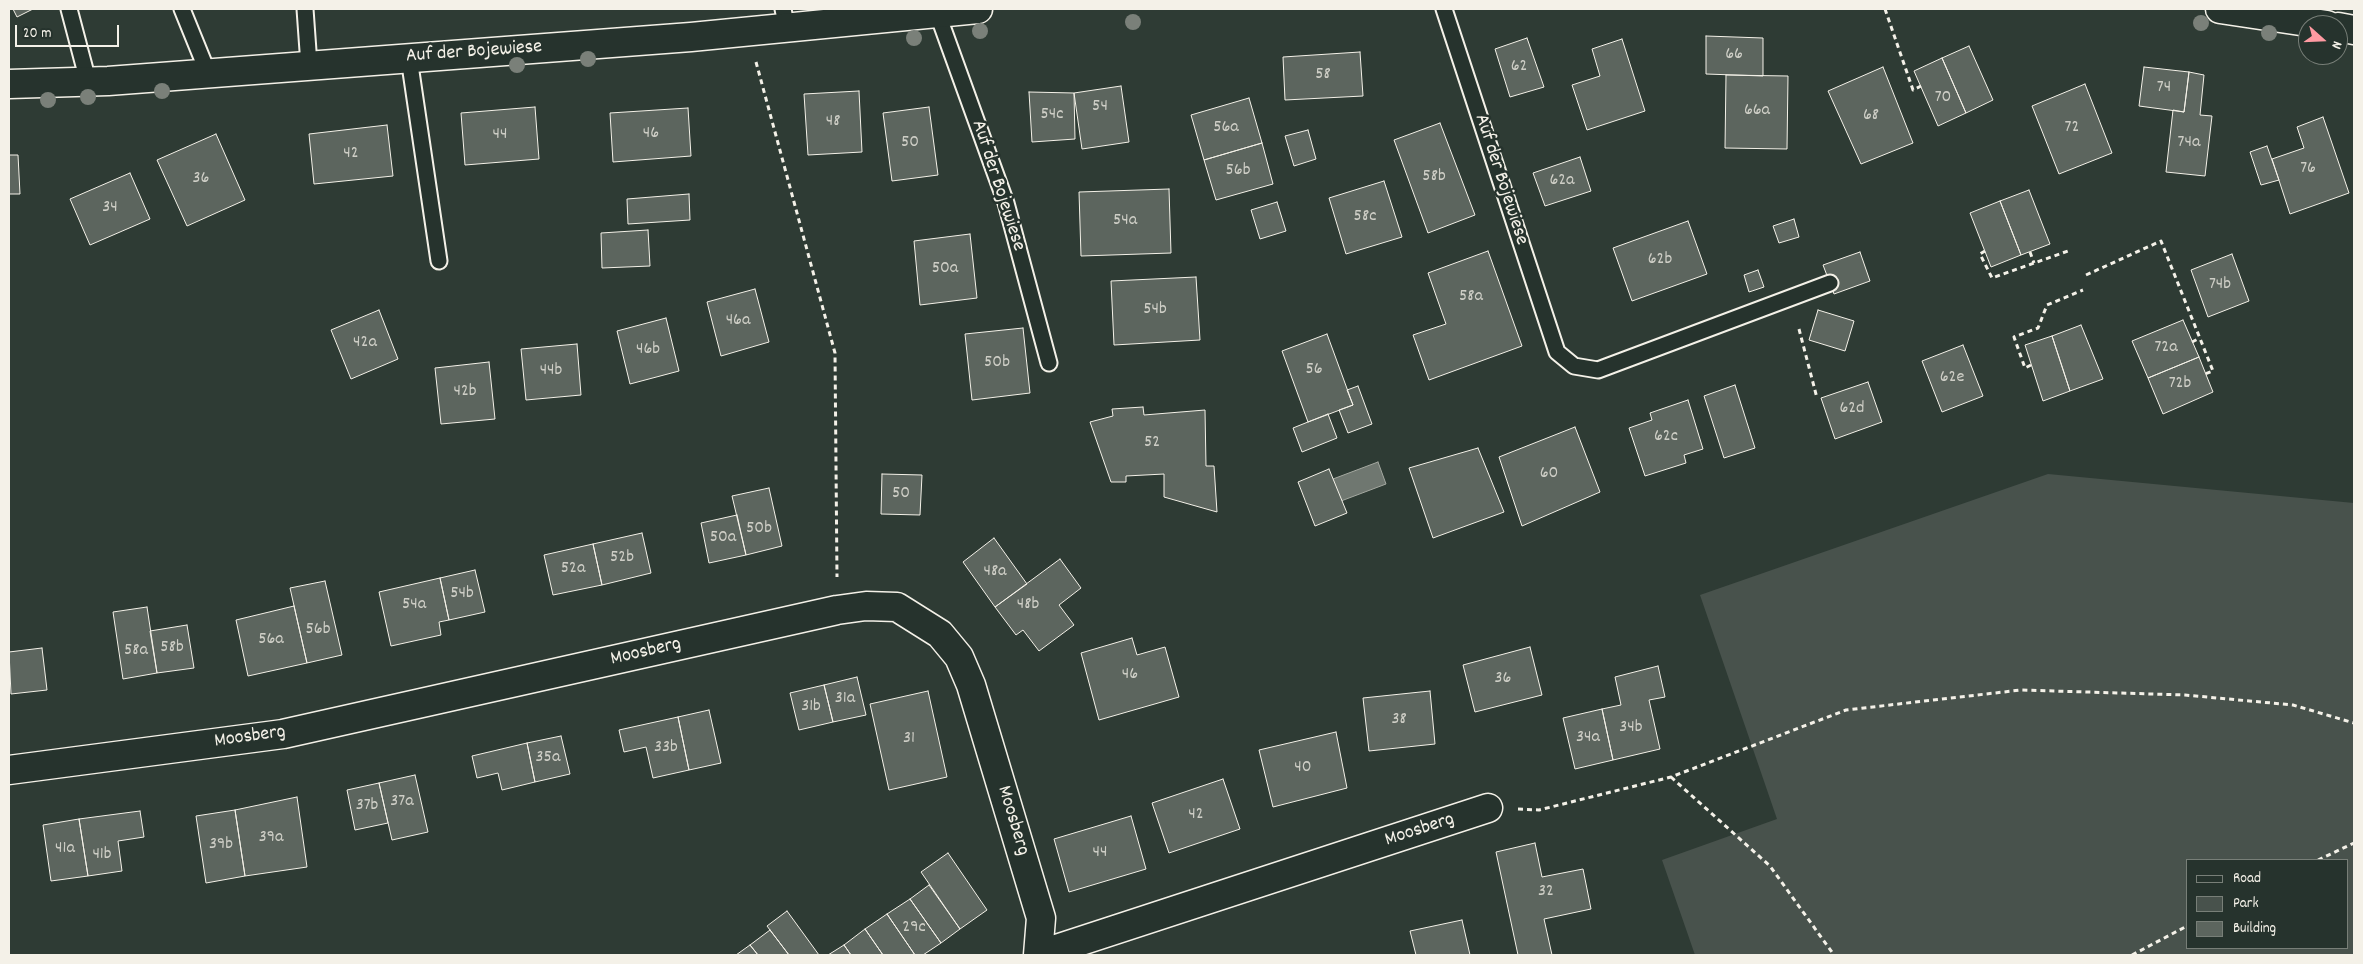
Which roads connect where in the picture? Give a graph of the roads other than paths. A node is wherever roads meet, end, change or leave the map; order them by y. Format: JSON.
{"nodes":[{"id":1,"x":69,"y":9,"type":"edge"},
{"id":2,"x":182,"y":9,"type":"edge"},
{"id":3,"x":304,"y":9,"type":"edge"},
{"id":4,"x":978,"y":9,"type":"edge"},
{"id":5,"x":1444,"y":9,"type":"edge"},
{"id":6,"x":2220,"y":9,"type":"edge"},
{"id":7,"x":2247,"y":10,"type":"edge"},
{"id":8,"x":938,"y":12,"type":"junction"},
{"id":9,"x":785,"y":19,"type":"edge"},
{"id":10,"x":2298,"y":20,"type":"edge"},
{"id":11,"x":409,"y":58,"type":"junction"},
{"id":12,"x":309,"y":65,"type":"junction"},
{"id":13,"x":208,"y":73,"type":"junction"},
{"id":14,"x":88,"y":81,"type":"junction"},
{"id":15,"x":9,"y":84,"type":"edge"},
{"id":16,"x":439,"y":261,"type":"dead end"},
{"id":17,"x":1830,"y":283,"type":"dead end"},
{"id":18,"x":1049,"y":363,"type":"dead end"},
{"id":19,"x":9,"y":770,"type":"edge"},
{"id":20,"x":1488,"y":808,"type":"road end"},
{"id":21,"x":1038,"y":955,"type":"edge"}],
"edges":[{"from":1,"to":14,"type":"lane"},
{"from":2,"to":13,"type":"lane"},
{"from":3,"to":12,"type":"lane"},
{"from":4,"to":8,"type":"street","name":"Auf der Bojewiese"},
{"from":5,"to":17,"type":"lane","name":"Auf der Bojewiese"},
{"from":6,"to":7,"type":"street"},
{"from":7,"to":10,"type":"street"},
{"from":8,"to":9,"type":"street","name":"Auf der Bojewiese"},
{"from":8,"to":18,"type":"lane","name":"Auf der Bojewiese"},
{"from":9,"to":11,"type":"street","name":"Auf der Bojewiese"},
{"from":11,"to":12,"type":"street","name":"Auf der Bojewiese"},
{"from":11,"to":16,"type":"lane"},
{"from":12,"to":13,"type":"street","name":"Auf der Bojewiese"},
{"from":13,"to":14,"type":"street","name":"Auf der Bojewiese"},
{"from":14,"to":15,"type":"street","name":"Auf der Bojewiese"},
{"from":19,"to":21,"type":"street","name":"Moosberg"},
{"from":20,"to":21,"type":"street","name":"Moosberg"}]}
